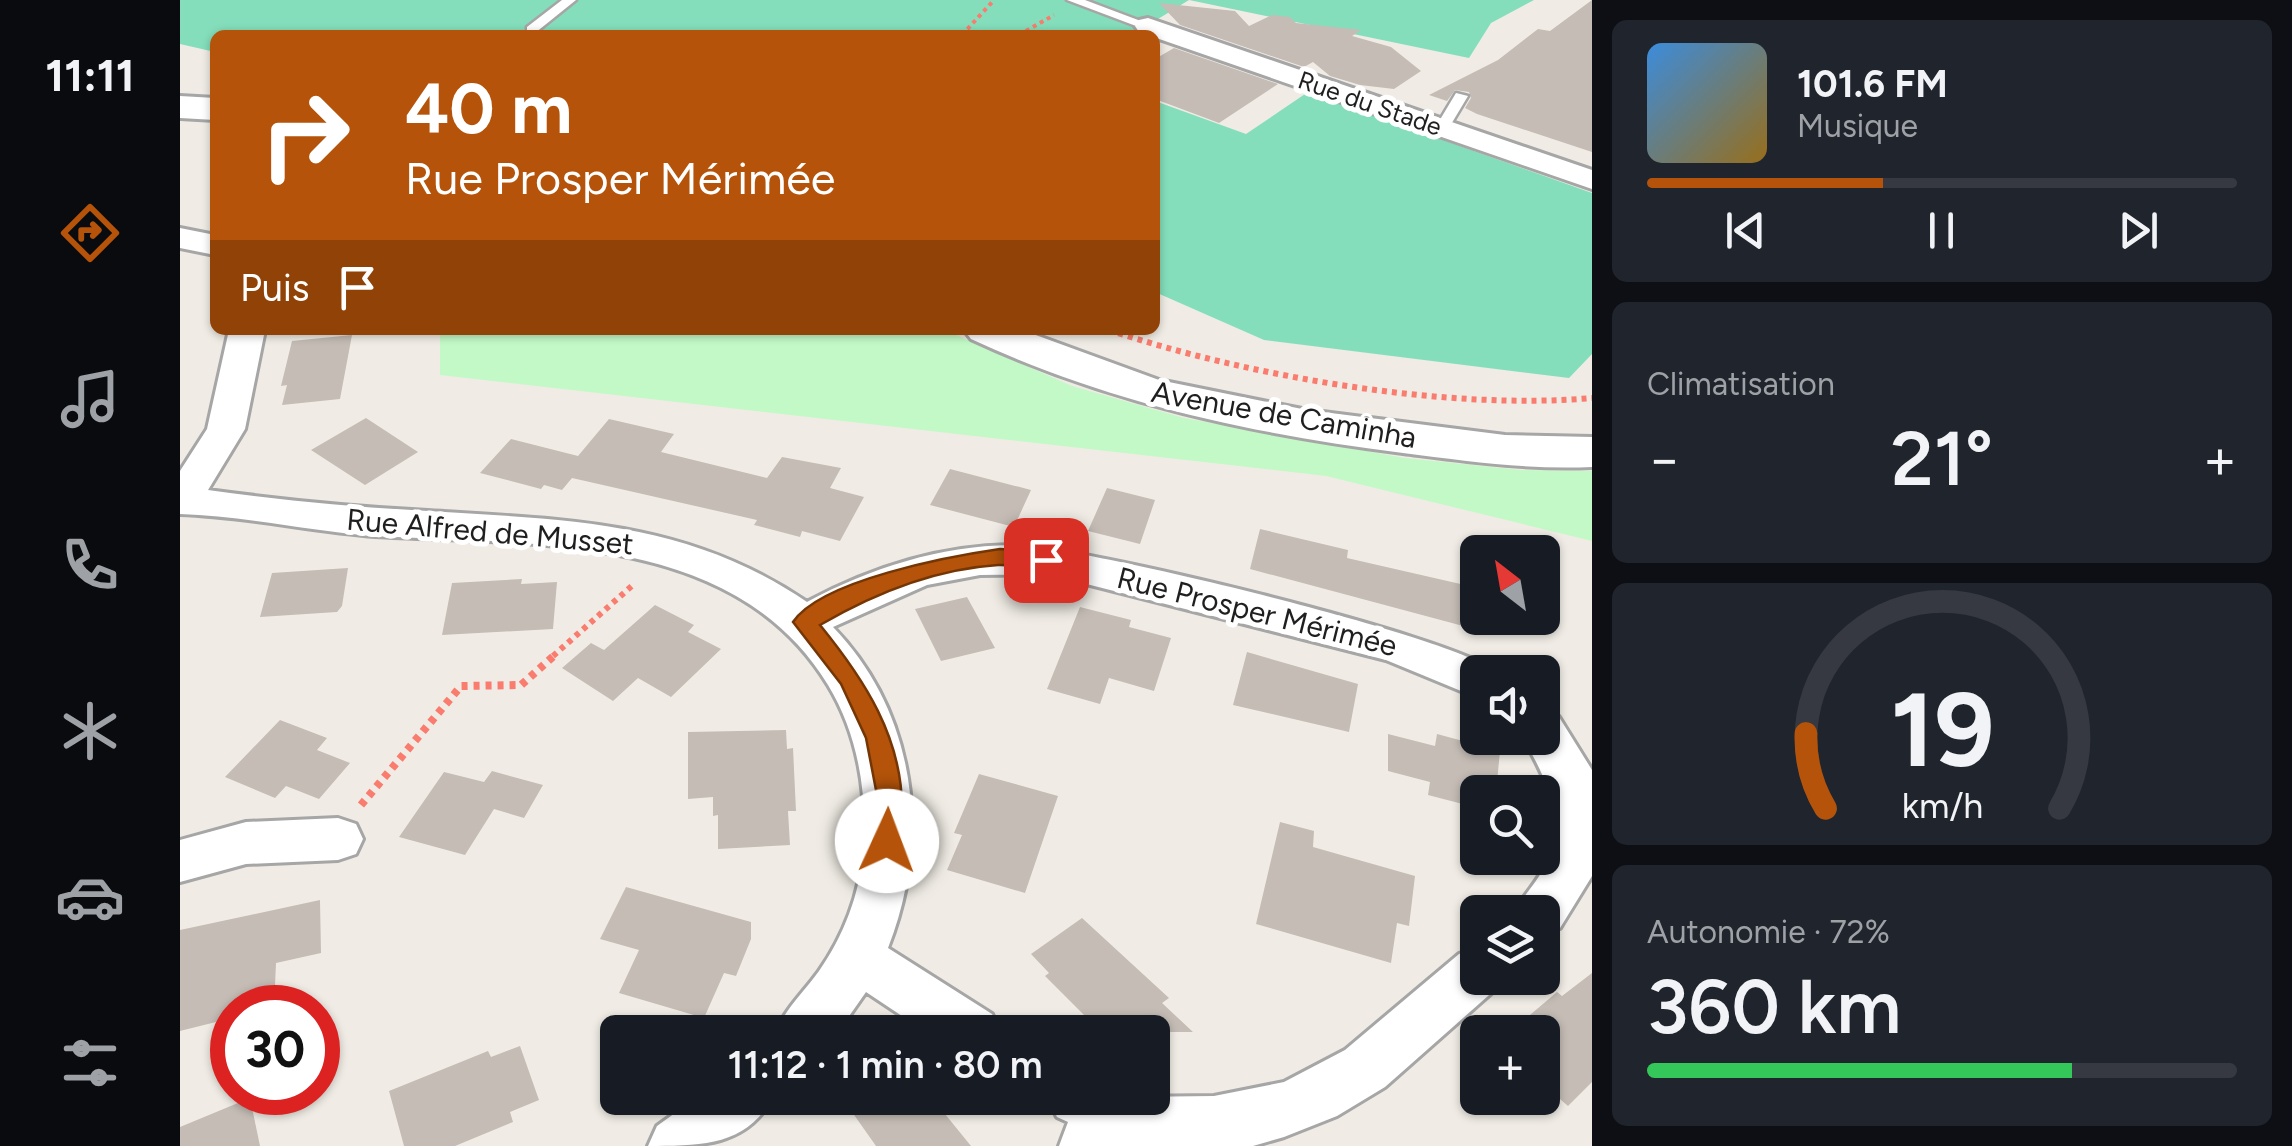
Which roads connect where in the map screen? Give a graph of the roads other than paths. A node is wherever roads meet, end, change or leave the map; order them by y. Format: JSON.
{"nodes":[{"id":1,"x":570,"y":0,"type":"edge"},
{"id":2,"x":1073,"y":0,"type":"edge"},
{"id":3,"x":1148,"y":26,"type":"joint"},
{"id":4,"x":531,"y":30,"type":"dead end"},
{"id":5,"x":1160,"y":30,"type":"edge"},
{"id":6,"x":1160,"y":30,"type":"edge"},
{"id":7,"x":180,"y":96,"type":"edge"},
{"id":8,"x":1460,"y":96,"type":"dead end"},
{"id":9,"x":210,"y":99,"type":"edge"},
{"id":10,"x":180,"y":107,"type":"edge"},
{"id":11,"x":210,"y":110,"type":"edge"},
{"id":12,"x":1442,"y":128,"type":"junction"},
{"id":13,"x":1592,"y":180,"type":"edge"},
{"id":14,"x":180,"y":238,"type":"edge"},
{"id":15,"x":210,"y":244,"type":"edge"},
{"id":16,"x":247,"y":335,"type":"edge"},
{"id":17,"x":998,"y":335,"type":"edge"},
{"id":18,"x":1039,"y":335,"type":"edge"},
{"id":19,"x":1592,"y":432,"type":"edge"},
{"id":20,"x":1592,"y":452,"type":"edge"},
{"id":21,"x":180,"y":501,"type":"edge"},
{"id":22,"x":804,"y":622,"type":"junction"},
{"id":23,"x":1460,"y":673,"type":"edge"},
{"id":24,"x":1565,"y":741,"type":"edge"},
{"id":25,"x":338,"y":839,"type":"road end"},
{"id":26,"x":180,"y":861,"type":"edge"},
{"id":27,"x":1556,"y":895,"type":"edge"},
{"id":28,"x":858,"y":957,"type":"junction"},
{"id":29,"x":1460,"y":986,"type":"edge"},
{"id":30,"x":816,"y":1015,"type":"edge"},
{"id":31,"x":946,"y":1015,"type":"edge"},
{"id":32,"x":720,"y":1115,"type":"edge"},
{"id":33,"x":1089,"y":1118,"type":"edge"},
{"id":34,"x":678,"y":1146,"type":"edge"}],
"edges":[{"from":1,"to":4,"type":"lane"},
{"from":2,"to":3,"type":"lane"},
{"from":3,"to":5,"type":"street","name":"Rue du Stade"},
{"from":6,"to":12,"type":"street","name":"Rue du Stade"},
{"from":7,"to":9,"type":"street"},
{"from":8,"to":12,"type":"lane"},
{"from":10,"to":11,"type":"street"},
{"from":12,"to":13,"type":"street","name":"Rue du Stade"},
{"from":14,"to":15,"type":"street"},
{"from":16,"to":21,"type":"street"},
{"from":17,"to":20,"type":"street","name":"Avenue de Caminha"},
{"from":18,"to":19,"type":"street","name":"Avenue de Caminha"},
{"from":21,"to":22,"type":"street","name":"Rue Alfred de Musset"},
{"from":22,"to":23,"type":"street","name":"Rue Prosper Mérimée"},
{"from":22,"to":28,"type":"street","name":"Rue Alfred de Musset"},
{"from":24,"to":27,"type":"street"},
{"from":25,"to":26,"type":"street"},
{"from":28,"to":30,"type":"street","name":"Rue Alfred de Musset"},
{"from":28,"to":31,"type":"street"},
{"from":29,"to":33,"type":"street"},
{"from":32,"to":34,"type":"street"}]}
